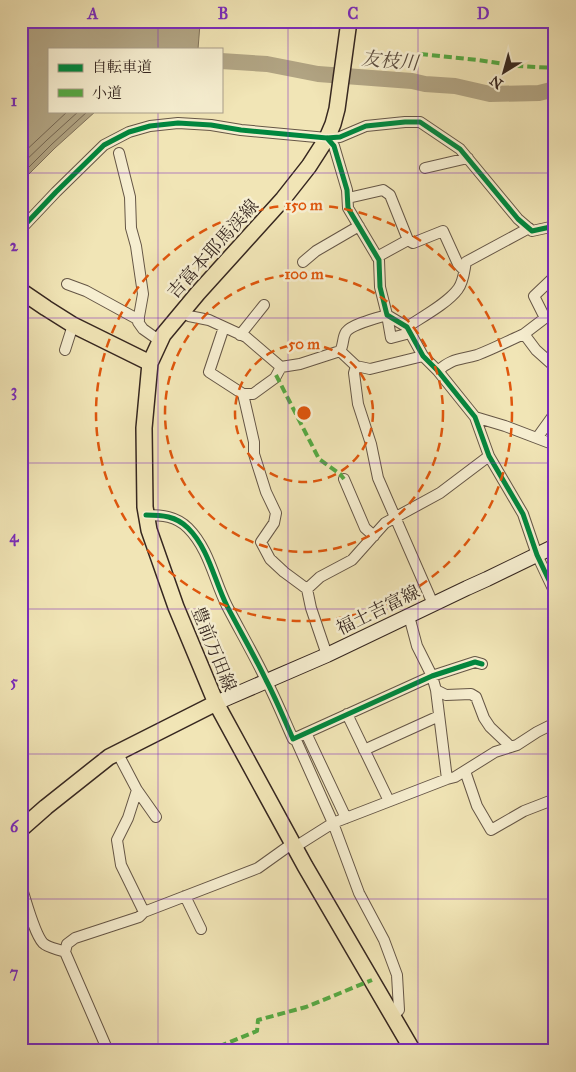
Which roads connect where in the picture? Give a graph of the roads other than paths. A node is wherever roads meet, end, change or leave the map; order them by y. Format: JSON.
{"nodes":[{"id":1,"x":349,"y":21,"type":"edge"},
{"id":2,"x":327,"y":138,"type":"junction"},
{"id":3,"x":119,"y":152,"type":"dead end"},
{"id":4,"x":468,"y":158,"type":"junction"},
{"id":5,"x":425,"y":168,"type":"dead end"},
{"id":6,"x":348,"y":198,"type":"junction"},
{"id":7,"x":359,"y":226,"type":"junction"},
{"id":8,"x":555,"y":226,"type":"edge"},
{"id":9,"x":529,"y":228,"type":"junction"},
{"id":10,"x":21,"y":229,"type":"edge"},
{"id":11,"x":408,"y":240,"type":"junction"},
{"id":12,"x":377,"y":257,"type":"junction"},
{"id":13,"x":303,"y":262,"type":"dead end"},
{"id":14,"x":464,"y":270,"type":"junction"},
{"id":15,"x":555,"y":276,"type":"edge"},
{"id":16,"x":67,"y":284,"type":"dead end"},
{"id":17,"x":21,"y":291,"type":"edge"},
{"id":18,"x":264,"y":305,"type":"dead end"},
{"id":19,"x":182,"y":312,"type":"junction"},
{"id":20,"x":387,"y":315,"type":"junction"},
{"id":21,"x":138,"y":320,"type":"junction"},
{"id":22,"x":73,"y":324,"type":"junction"},
{"id":23,"x":224,"y":327,"type":"junction"},
{"id":24,"x":408,"y":330,"type":"junction"},
{"id":25,"x":524,"y":334,"type":"junction"},
{"id":26,"x":240,"y":335,"type":"junction"},
{"id":27,"x":160,"y":341,"type":"junction"},
{"id":28,"x":65,"y":350,"type":"dead end"},
{"id":29,"x":340,"y":351,"type":"junction"},
{"id":30,"x":423,"y":356,"type":"junction"},
{"id":31,"x":150,"y":363,"type":"junction"},
{"id":32,"x":356,"y":366,"type":"junction"},
{"id":33,"x":281,"y":367,"type":"junction"},
{"id":34,"x":555,"y":368,"type":"edge"},
{"id":35,"x":438,"y":371,"type":"junction"},
{"id":36,"x":243,"y":394,"type":"junction"},
{"id":37,"x":555,"y":413,"type":"edge"},
{"id":38,"x":475,"y":417,"type":"junction"},
{"id":39,"x":537,"y":438,"type":"junction"},
{"id":40,"x":555,"y":445,"type":"edge"},
{"id":41,"x":490,"y":456,"type":"junction"},
{"id":42,"x":344,"y":479,"type":"dead end"},
{"id":43,"x":146,"y":514,"type":"junction"},
{"id":44,"x":395,"y":518,"type":"junction"},
{"id":45,"x":374,"y":536,"type":"junction"},
{"id":46,"x":555,"y":546,"type":"edge"},
{"id":47,"x":537,"y":555,"type":"junction"},
{"id":48,"x":307,"y":588,"type":"junction"},
{"id":49,"x":555,"y":592,"type":"edge"},
{"id":50,"x":434,"y":604,"type":"junction"},
{"id":51,"x":408,"y":616,"type":"junction"},
{"id":52,"x":327,"y":655,"type":"junction"},
{"id":53,"x":482,"y":664,"type":"dead end"},
{"id":54,"x":432,"y":676,"type":"junction"},
{"id":55,"x":266,"y":680,"type":"junction"},
{"id":56,"x":436,"y":690,"type":"junction"},
{"id":57,"x":216,"y":703,"type":"junction"},
{"id":58,"x":347,"y":714,"type":"junction"},
{"id":59,"x":439,"y":716,"type":"junction"},
{"id":60,"x":555,"y":723,"type":"edge"},
{"id":61,"x":306,"y":733,"type":"junction"},
{"id":62,"x":295,"y":738,"type":"junction"},
{"id":63,"x":512,"y":746,"type":"junction"},
{"id":64,"x":364,"y":750,"type":"junction"},
{"id":65,"x":117,"y":752,"type":"junction"},
{"id":66,"x":464,"y":771,"type":"junction"},
{"id":67,"x":447,"y":778,"type":"junction"},
{"id":68,"x":137,"y":790,"type":"junction"},
{"id":69,"x":555,"y":799,"type":"edge"},
{"id":70,"x":389,"y":801,"type":"junction"},
{"id":71,"x":156,"y":817,"type":"dead end"},
{"id":72,"x":346,"y":818,"type":"junction"},
{"id":73,"x":333,"y":822,"type":"junction"},
{"id":74,"x":21,"y":829,"type":"edge"},
{"id":75,"x":294,"y":845,"type":"junction"},
{"id":76,"x":21,"y":886,"type":"edge"},
{"id":77,"x":185,"y":896,"type":"junction"},
{"id":78,"x":144,"y":912,"type":"junction"},
{"id":79,"x":201,"y":929,"type":"dead end"},
{"id":80,"x":65,"y":952,"type":"junction"},
{"id":81,"x":393,"y":1016,"type":"junction"},
{"id":82,"x":108,"y":1051,"type":"edge"},
{"id":83,"x":413,"y":1051,"type":"edge"}],
"edges":[{"from":1,"to":2,"type":"main road","name":"吉富本耶馬渓線"},
{"from":2,"to":4,"type":"street"},
{"from":2,"to":6,"type":"street"},
{"from":2,"to":10,"type":"street"},
{"from":2,"to":19,"type":"main road","name":"吉富本耶馬渓線"},
{"from":3,"to":21,"type":"street"},
{"from":4,"to":5,"type":"street"},
{"from":4,"to":9,"type":"street"},
{"from":6,"to":7,"type":"street"},
{"from":6,"to":11,"type":"street"},
{"from":7,"to":12,"type":"street"},
{"from":7,"to":13,"type":"street"},
{"from":8,"to":9,"type":"street"},
{"from":9,"to":14,"type":"street"},
{"from":11,"to":12,"type":"street"},
{"from":11,"to":14,"type":"street"},
{"from":12,"to":20,"type":"street"},
{"from":14,"to":24,"type":"street"},
{"from":15,"to":25,"type":"street"},
{"from":16,"to":21,"type":"street"},
{"from":17,"to":22,"type":"main road"},
{"from":18,"to":26,"type":"street"},
{"from":19,"to":23,"type":"street"},
{"from":19,"to":27,"type":"main road","name":"吉富本耶馬渓線"},
{"from":20,"to":24,"type":"street"},
{"from":20,"to":24,"type":"street"},
{"from":20,"to":29,"type":"street"},
{"from":21,"to":27,"type":"street"},
{"from":22,"to":28,"type":"street"},
{"from":22,"to":31,"type":"main road"},
{"from":23,"to":26,"type":"street"},
{"from":23,"to":36,"type":"street"},
{"from":24,"to":30,"type":"street"},
{"from":25,"to":34,"type":"street"},
{"from":25,"to":35,"type":"street"},
{"from":26,"to":33,"type":"street"},
{"from":27,"to":31,"type":"main road","name":"吉富本耶馬渓線"},
{"from":29,"to":32,"type":"street"},
{"from":29,"to":33,"type":"street"},
{"from":30,"to":32,"type":"street"},
{"from":30,"to":35,"type":"street"},
{"from":31,"to":43,"type":"main road","name":"豊前万田線"},
{"from":32,"to":44,"type":"street"},
{"from":33,"to":36,"type":"street"},
{"from":35,"to":38,"type":"street"},
{"from":36,"to":48,"type":"street"},
{"from":37,"to":39,"type":"street"},
{"from":38,"to":39,"type":"street"},
{"from":38,"to":41,"type":"street"},
{"from":39,"to":40,"type":"street"},
{"from":41,"to":44,"type":"street"},
{"from":41,"to":47,"type":"street"},
{"from":42,"to":45,"type":"street"},
{"from":43,"to":55,"type":"street"},
{"from":43,"to":57,"type":"main road","name":"豊前万田線"},
{"from":44,"to":45,"type":"street"},
{"from":44,"to":50,"type":"street"},
{"from":45,"to":48,"type":"street"},
{"from":46,"to":47,"type":"main road","name":"福土吉富線"},
{"from":47,"to":49,"type":"street"},
{"from":47,"to":50,"type":"main road","name":"福土吉富線"},
{"from":48,"to":52,"type":"street"},
{"from":50,"to":51,"type":"main road","name":"福土吉富線"},
{"from":51,"to":52,"type":"main road","name":"福土吉富線"},
{"from":51,"to":54,"type":"street"},
{"from":52,"to":55,"type":"main road","name":"福土吉富線"},
{"from":53,"to":54,"type":"street"},
{"from":54,"to":56,"type":"street"},
{"from":54,"to":58,"type":"street"},
{"from":55,"to":57,"type":"main road","name":"福土吉富線"},
{"from":55,"to":62,"type":"street"},
{"from":56,"to":59,"type":"street"},
{"from":56,"to":63,"type":"street"},
{"from":57,"to":65,"type":"main road"},
{"from":57,"to":75,"type":"main road","name":"豊前万田線"},
{"from":58,"to":61,"type":"street"},
{"from":58,"to":64,"type":"street"},
{"from":59,"to":64,"type":"street"},
{"from":59,"to":67,"type":"street"},
{"from":60,"to":63,"type":"street"},
{"from":61,"to":62,"type":"street"},
{"from":61,"to":72,"type":"street"},
{"from":62,"to":73,"type":"street"},
{"from":63,"to":66,"type":"street"},
{"from":64,"to":70,"type":"street"},
{"from":65,"to":68,"type":"street"},
{"from":65,"to":74,"type":"main road"},
{"from":66,"to":67,"type":"street"},
{"from":66,"to":69,"type":"street"},
{"from":67,"to":70,"type":"street"},
{"from":68,"to":71,"type":"street"},
{"from":68,"to":78,"type":"street"},
{"from":70,"to":72,"type":"street"},
{"from":72,"to":73,"type":"street"},
{"from":73,"to":75,"type":"street"},
{"from":73,"to":81,"type":"street"},
{"from":75,"to":77,"type":"street"},
{"from":75,"to":81,"type":"main road","name":"豊前万田線"},
{"from":76,"to":80,"type":"street"},
{"from":77,"to":78,"type":"street"},
{"from":77,"to":79,"type":"street"},
{"from":78,"to":80,"type":"street"},
{"from":80,"to":82,"type":"street"},
{"from":81,"to":83,"type":"main road","name":"豊前万田線"}]}
